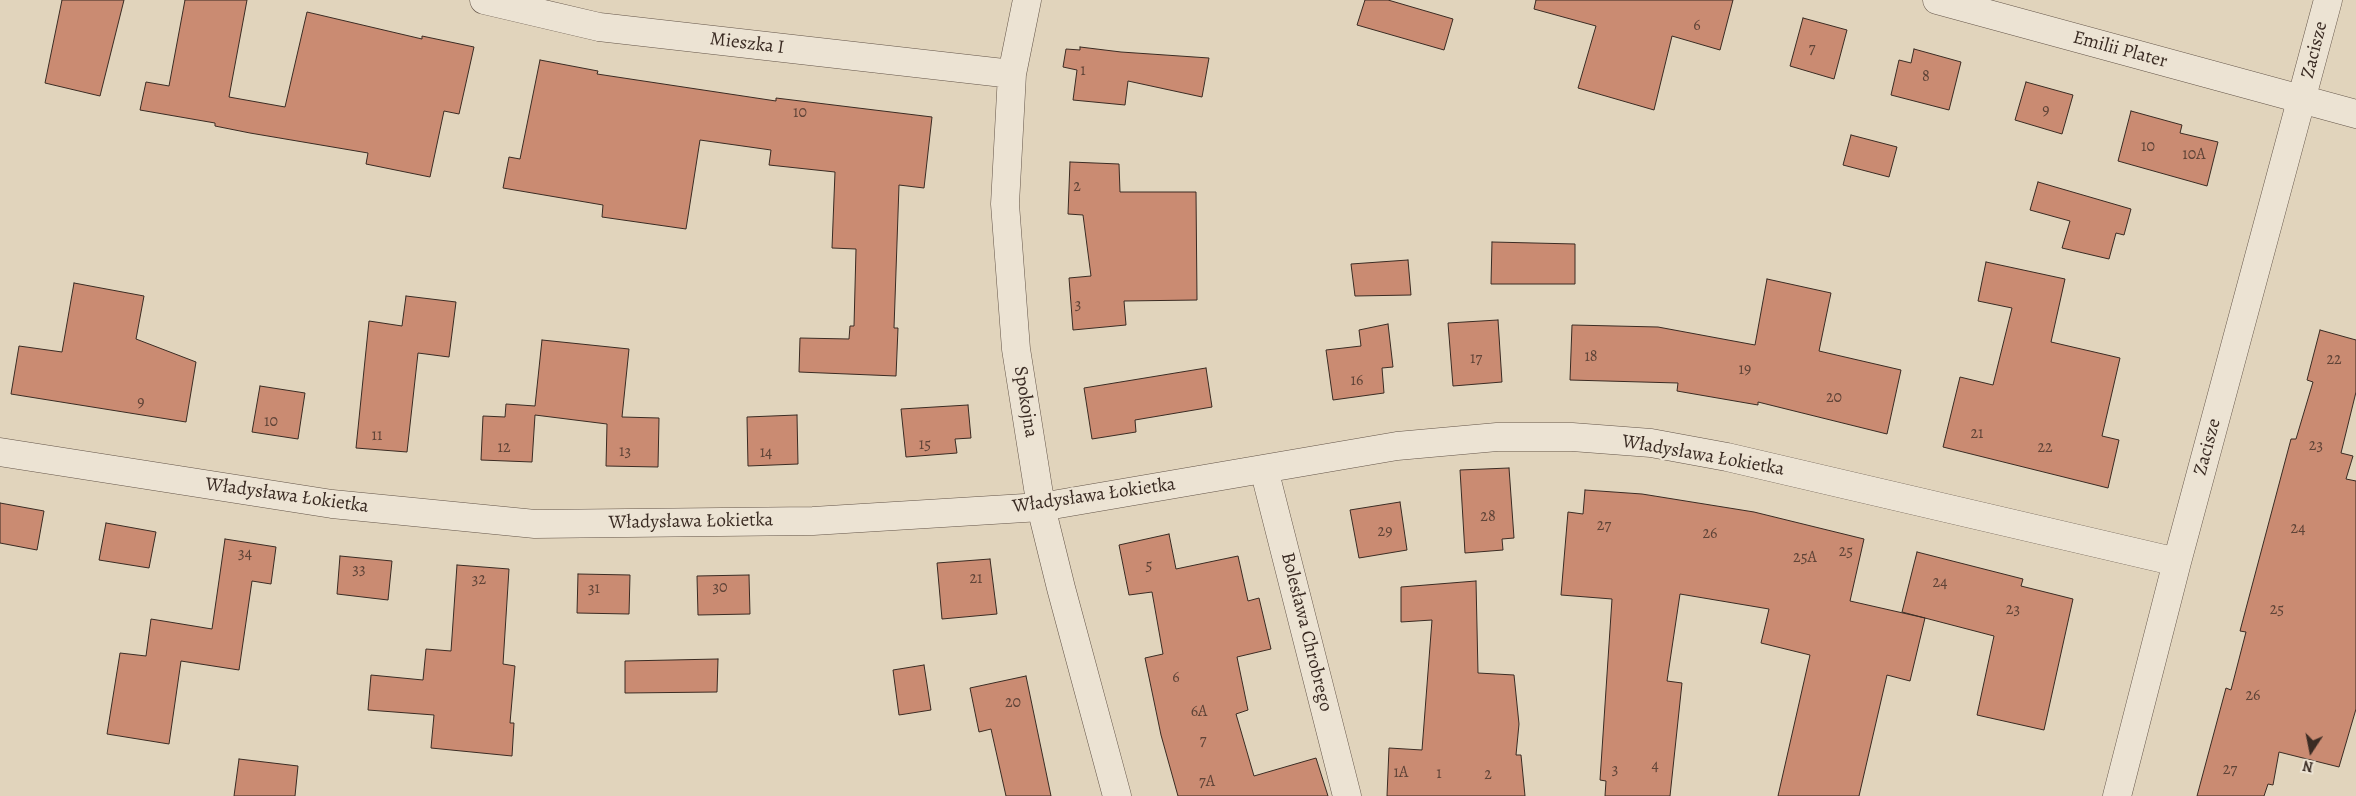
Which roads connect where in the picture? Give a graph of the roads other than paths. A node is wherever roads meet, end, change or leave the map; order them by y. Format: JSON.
{"nodes":[{"id":1,"x":484,"y":0,"type":"edge"},
{"id":2,"x":1027,"y":0,"type":"edge"},
{"id":3,"x":1937,"y":0,"type":"edge"},
{"id":4,"x":2328,"y":0,"type":"edge"},
{"id":5,"x":1012,"y":74,"type":"junction"},
{"id":6,"x":2303,"y":100,"type":"junction"},
{"id":7,"x":2356,"y":114,"type":"edge"},
{"id":8,"x":0,"y":452,"type":"edge"},
{"id":9,"x":1264,"y":469,"type":"junction"},
{"id":10,"x":1042,"y":506,"type":"junction"},
{"id":11,"x":2177,"y":562,"type":"junction"},
{"id":12,"x":1117,"y":796,"type":"edge"},
{"id":13,"x":1347,"y":796,"type":"edge"},
{"id":14,"x":2117,"y":796,"type":"edge"}],
"edges":[{"from":1,"to":5,"type":"street","name":"Mieszka I"},
{"from":2,"to":5,"type":"street","name":"Spokojna"},
{"from":3,"to":6,"type":"street","name":"Emilii Plater"},
{"from":4,"to":6,"type":"street","name":"Zacisze"},
{"from":5,"to":10,"type":"street","name":"Spokojna"},
{"from":6,"to":7,"type":"street","name":"Zacisze"},
{"from":6,"to":11,"type":"street","name":"Zacisze"},
{"from":8,"to":10,"type":"street","name":"Władysława Łokietka"},
{"from":9,"to":10,"type":"street","name":"Władysława Łokietka"},
{"from":9,"to":11,"type":"street","name":"Władysława Łokietka"},
{"from":9,"to":13,"type":"street","name":"Bolesława Chrobrego"},
{"from":10,"to":12,"type":"street","name":"Spokojna"},
{"from":11,"to":14,"type":"street","name":"Zacisze"}]}
